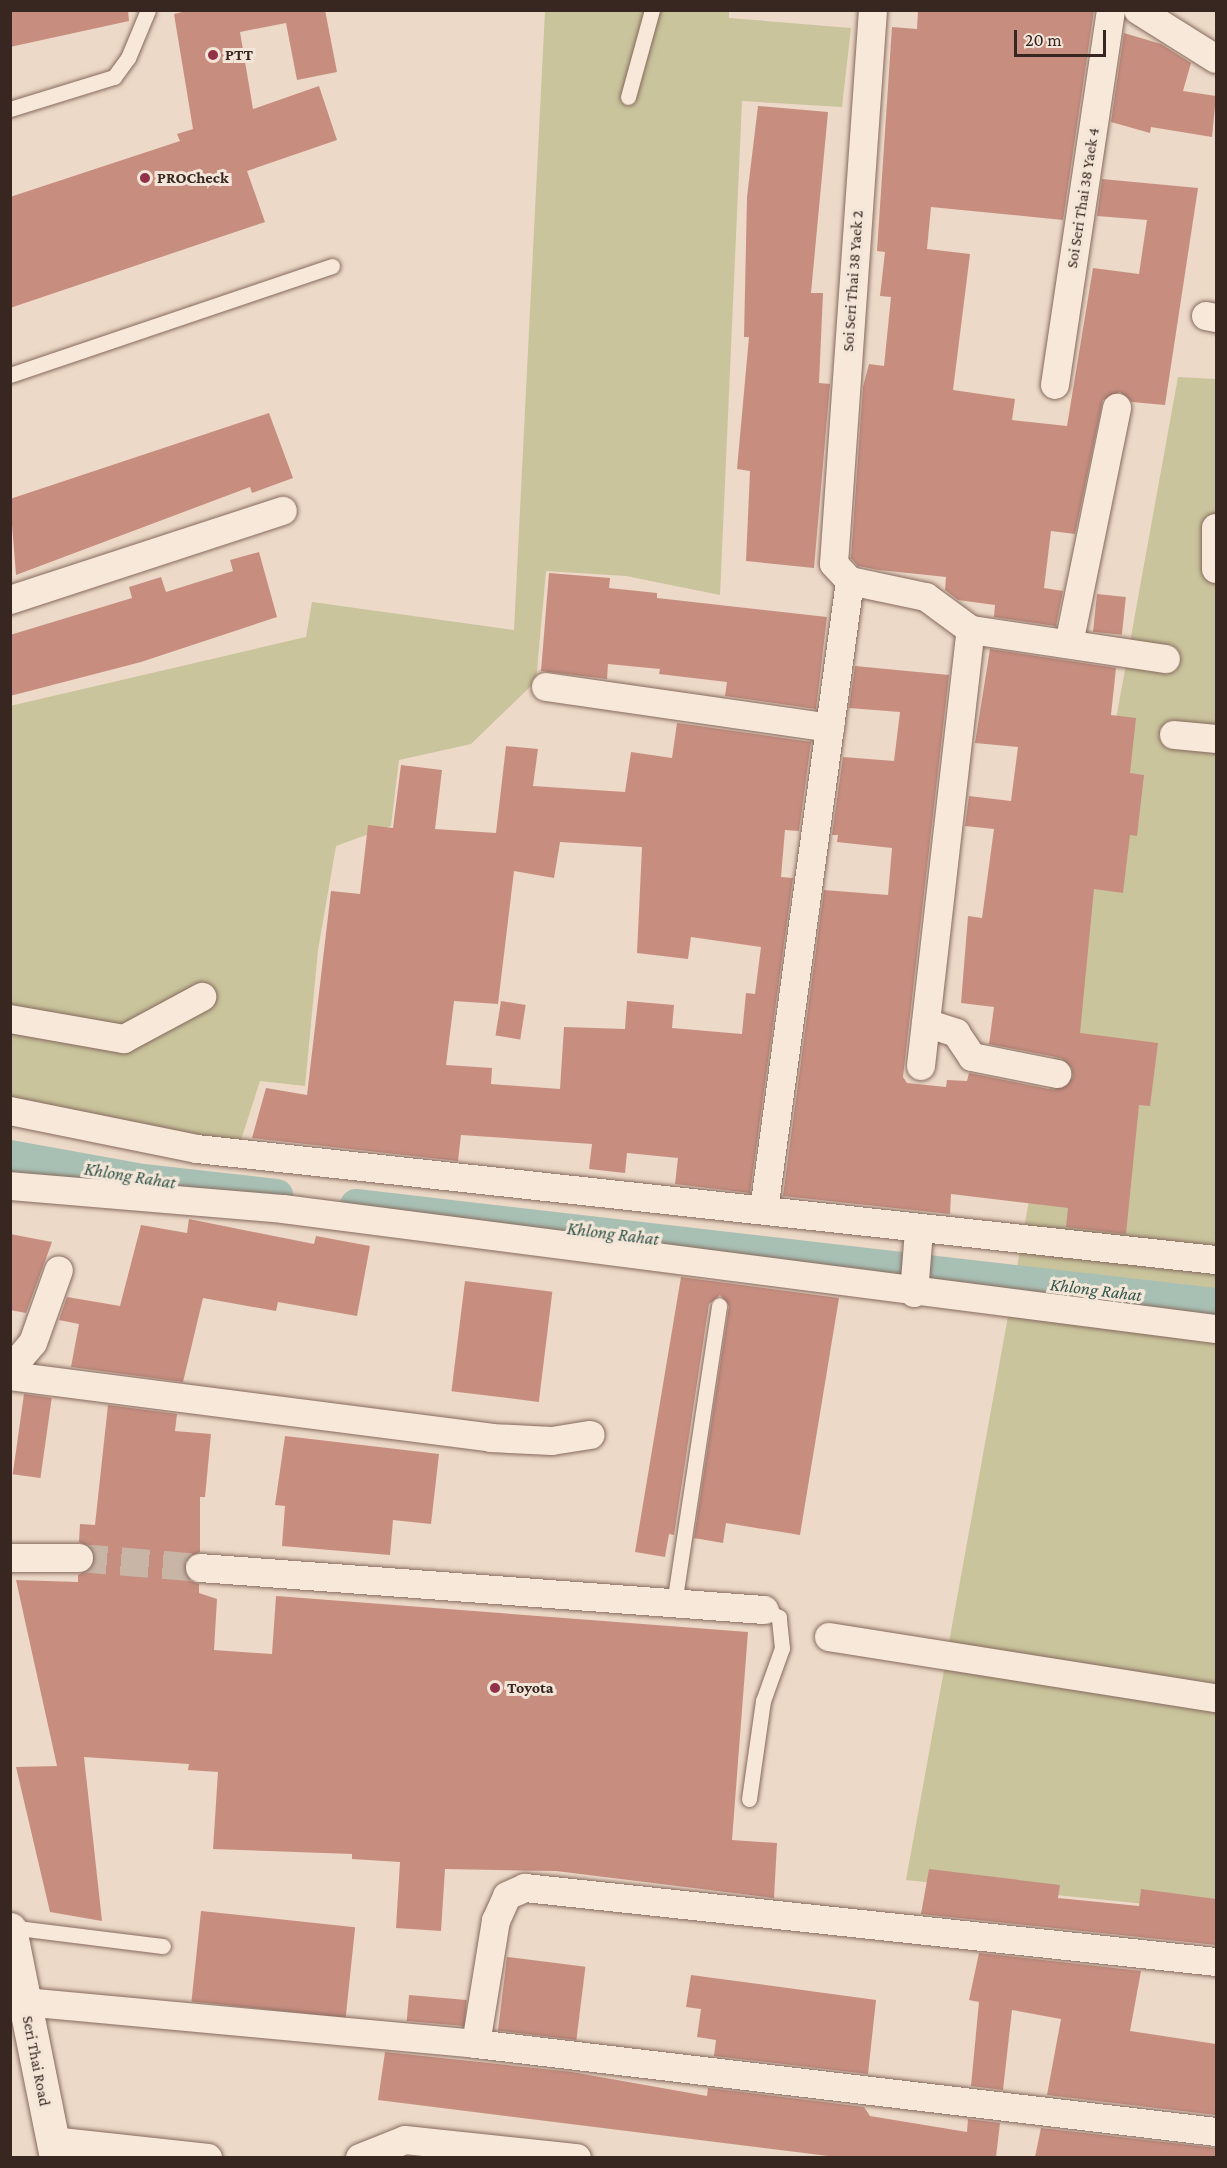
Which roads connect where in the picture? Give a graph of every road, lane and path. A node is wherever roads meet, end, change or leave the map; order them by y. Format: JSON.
{"nodes":[{"id":1,"x":148,"y":10,"type":"edge"},
{"id":2,"x":652,"y":10,"type":"edge"},
{"id":3,"x":873,"y":10,"type":"edge"},
{"id":4,"x":1111,"y":10,"type":"edge"},
{"id":5,"x":1138,"y":10,"type":"edge"},
{"id":6,"x":1216,"y":59,"type":"edge"},
{"id":7,"x":628,"y":97,"type":"dead end"},
{"id":8,"x":10,"y":109,"type":"edge"},
{"id":9,"x":332,"y":266,"type":"dead end"},
{"id":10,"x":10,"y":375,"type":"edge"},
{"id":11,"x":1055,"y":385,"type":"dead end"},
{"id":12,"x":1117,"y":408,"type":"dead end"},
{"id":13,"x":283,"y":511,"type":"dead end"},
{"id":14,"x":1216,"y":528,"type":"edge"},
{"id":15,"x":1216,"y":570,"type":"edge"},
{"id":16,"x":850,"y":581,"type":"junction"},
{"id":17,"x":10,"y":600,"type":"edge"},
{"id":18,"x":971,"y":630,"type":"junction"},
{"id":19,"x":1069,"y":644,"type":"junction"},
{"id":20,"x":1166,"y":659,"type":"dead end"},
{"id":21,"x":546,"y":687,"type":"dead end"},
{"id":22,"x":830,"y":728,"type":"junction"},
{"id":23,"x":1174,"y":735,"type":"dead end"},
{"id":24,"x":1216,"y":739,"type":"edge"},
{"id":25,"x":202,"y":997,"type":"dead end"},
{"id":26,"x":10,"y":1019,"type":"edge"},
{"id":27,"x":926,"y":1023,"type":"junction"},
{"id":28,"x":921,"y":1066,"type":"dead end"},
{"id":29,"x":1057,"y":1074,"type":"dead end"},
{"id":30,"x":10,"y":1111,"type":"edge"},
{"id":31,"x":10,"y":1186,"type":"edge"},
{"id":32,"x":764,"y":1210,"type":"junction"},
{"id":33,"x":918,"y":1239,"type":"junction"},
{"id":34,"x":1216,"y":1260,"type":"edge"},
{"id":35,"x":59,"y":1270,"type":"dead end"},
{"id":36,"x":914,"y":1290,"type":"junction"},
{"id":37,"x":719,"y":1305,"type":"dead end"},
{"id":38,"x":1216,"y":1329,"type":"edge"},
{"id":39,"x":10,"y":1370,"type":"edge"},
{"id":40,"x":10,"y":1376,"type":"edge"},
{"id":41,"x":591,"y":1435,"type":"dead end"},
{"id":42,"x":10,"y":1558,"type":"edge"},
{"id":43,"x":79,"y":1558,"type":"tunnel mouth"},
{"id":44,"x":200,"y":1568,"type":"tunnel mouth"},
{"id":45,"x":674,"y":1604,"type":"junction"},
{"id":46,"x":764,"y":1610,"type":"joint"},
{"id":47,"x":829,"y":1636,"type":"dead end"},
{"id":48,"x":1216,"y":1698,"type":"edge"},
{"id":49,"x":749,"y":1799,"type":"dead end"},
{"id":50,"x":10,"y":1928,"type":"edge"},
{"id":51,"x":163,"y":1946,"type":"dead end"},
{"id":52,"x":1216,"y":1962,"type":"edge"},
{"id":53,"x":25,"y":2002,"type":"junction"},
{"id":54,"x":476,"y":2044,"type":"junction"},
{"id":55,"x":1216,"y":2132,"type":"edge"},
{"id":56,"x":54,"y":2149,"type":"edge"},
{"id":57,"x":153,"y":2155,"type":"edge"},
{"id":58,"x":208,"y":2157,"type":"edge"},
{"id":59,"x":360,"y":2157,"type":"edge"},
{"id":60,"x":577,"y":2157,"type":"edge"}],
"edges":[{"from":1,"to":8,"type":"lane"},
{"from":2,"to":7,"type":"lane"},
{"from":3,"to":16,"type":"street","name":"Soi Seri Thai 38 Yaek 2"},
{"from":4,"to":11,"type":"street","name":"Soi Seri Thai 38 Yaek 4"},
{"from":5,"to":6,"type":"street"},
{"from":9,"to":10,"type":"lane"},
{"from":12,"to":19,"type":"street"},
{"from":13,"to":17,"type":"street"},
{"from":14,"to":15,"type":"street"},
{"from":16,"to":18,"type":"street"},
{"from":16,"to":22,"type":"street"},
{"from":18,"to":19,"type":"street"},
{"from":18,"to":27,"type":"street"},
{"from":19,"to":20,"type":"street"},
{"from":21,"to":22,"type":"street"},
{"from":22,"to":32,"type":"street"},
{"from":23,"to":24,"type":"street"},
{"from":25,"to":26,"type":"street"},
{"from":27,"to":28,"type":"street"},
{"from":27,"to":29,"type":"street"},
{"from":30,"to":32,"type":"street"},
{"from":31,"to":36,"type":"street"},
{"from":32,"to":33,"type":"street"},
{"from":33,"to":34,"type":"street"},
{"from":33,"to":36,"type":"street"},
{"from":35,"to":39,"type":"street"},
{"from":36,"to":38,"type":"street"},
{"from":37,"to":45,"type":"lane"},
{"from":40,"to":41,"type":"street"},
{"from":42,"to":43,"type":"street"},
{"from":44,"to":45,"type":"street"},
{"from":45,"to":46,"type":"street"},
{"from":46,"to":49,"type":"lane"},
{"from":47,"to":48,"type":"street"},
{"from":50,"to":51,"type":"lane"},
{"from":50,"to":53,"type":"main road","name":"Seri Thai Road"},
{"from":52,"to":54,"type":"street"},
{"from":53,"to":54,"type":"street"},
{"from":53,"to":56,"type":"main road","name":"Seri Thai Road"},
{"from":54,"to":55,"type":"street"},
{"from":56,"to":57,"type":"street"},
{"from":57,"to":58,"type":"street"},
{"from":59,"to":60,"type":"street"}]}
